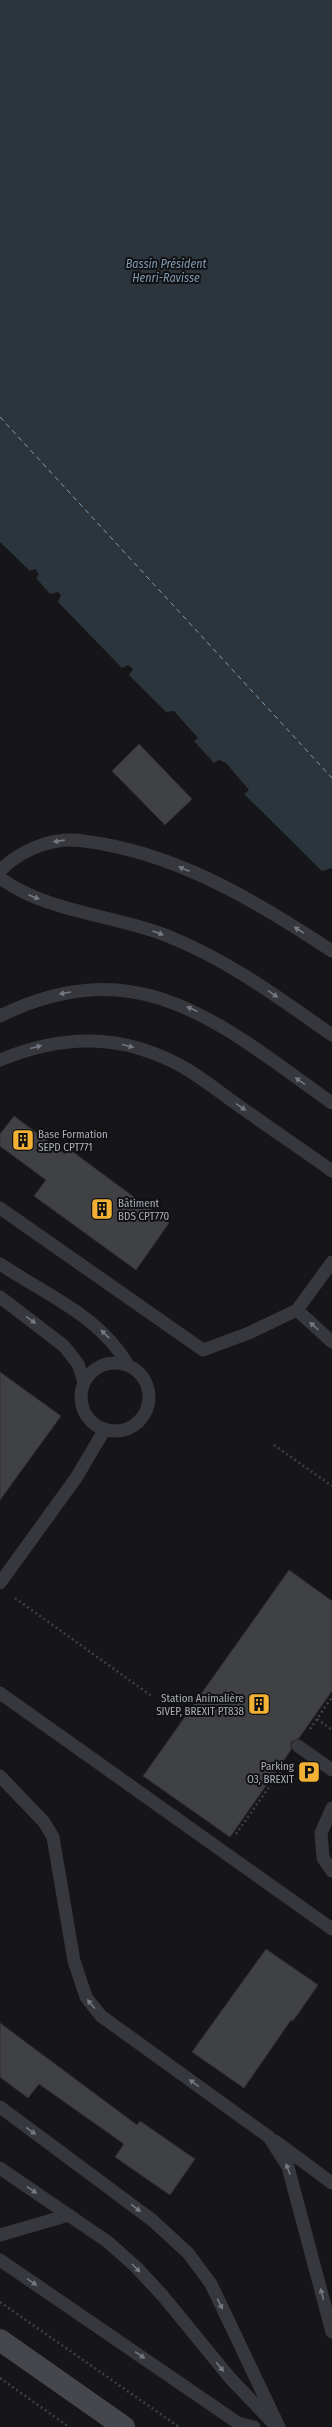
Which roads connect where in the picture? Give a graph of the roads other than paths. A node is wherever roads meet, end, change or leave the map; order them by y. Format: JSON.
{"nodes":[{"id":1,"x":0,"y":871,"type":"edge"},
{"id":2,"x":0,"y":878,"type":"edge"},
{"id":3,"x":332,"y":951,"type":"edge"},
{"id":4,"x":0,"y":1016,"type":"edge"},
{"id":5,"x":332,"y":1035,"type":"edge"},
{"id":6,"x":0,"y":1060,"type":"edge"},
{"id":7,"x":332,"y":1103,"type":"edge"},
{"id":8,"x":332,"y":1170,"type":"edge"},
{"id":9,"x":0,"y":1208,"type":"edge"},
{"id":10,"x":332,"y":1262,"type":"edge"},
{"id":11,"x":0,"y":1264,"type":"edge"},
{"id":12,"x":0,"y":1297,"type":"edge"},
{"id":13,"x":297,"y":1310,"type":"junction"},
{"id":14,"x":332,"y":1342,"type":"edge"},
{"id":15,"x":128,"y":1365,"type":"junction"},
{"id":16,"x":84,"y":1382,"type":"junction"},
{"id":17,"x":105,"y":1429,"type":"junction"},
{"id":18,"x":0,"y":1583,"type":"edge"},
{"id":19,"x":0,"y":1693,"type":"edge"},
{"id":20,"x":298,"y":1746,"type":"road end"},
{"id":21,"x":332,"y":1770,"type":"edge"},
{"id":22,"x":0,"y":1776,"type":"edge"},
{"id":23,"x":332,"y":1808,"type":"edge"},
{"id":24,"x":332,"y":1871,"type":"edge"},
{"id":25,"x":332,"y":1929,"type":"edge"},
{"id":26,"x":0,"y":2107,"type":"edge"},
{"id":27,"x":269,"y":2136,"type":"junction"},
{"id":28,"x":0,"y":2168,"type":"edge"},
{"id":29,"x":332,"y":2183,"type":"edge"},
{"id":30,"x":69,"y":2215,"type":"junction"},
{"id":31,"x":0,"y":2235,"type":"edge"},
{"id":32,"x":0,"y":2260,"type":"edge"},
{"id":33,"x":332,"y":2332,"type":"edge"},
{"id":34,"x":0,"y":2340,"type":"edge"},
{"id":35,"x":124,"y":2427,"type":"edge"},
{"id":36,"x":254,"y":2427,"type":"edge"},
{"id":37,"x":276,"y":2427,"type":"edge"},
{"id":38,"x":279,"y":2427,"type":"edge"}],
"edges":[{"from":3,"to":1,"type":"lane","one_way":true},
{"from":2,"to":5,"type":"lane","one_way":true},
{"from":7,"to":4,"type":"lane","one_way":true},
{"from":6,"to":8,"type":"lane","one_way":true},
{"from":9,"to":13,"type":"lane"},
{"from":10,"to":13,"type":"lane"},
{"from":15,"to":11,"type":"lane","one_way":true},
{"from":12,"to":16,"type":"lane","one_way":true},
{"from":14,"to":13,"type":"lane","one_way":true},
{"from":15,"to":16,"type":"lane"},
{"from":15,"to":17,"type":"lane"},
{"from":16,"to":17,"type":"lane"},
{"from":17,"to":18,"type":"lane"},
{"from":19,"to":25,"type":"lane"},
{"from":20,"to":21,"type":"lane"},
{"from":27,"to":22,"type":"lane","one_way":true},
{"from":23,"to":24,"type":"lane"},
{"from":26,"to":38,"type":"lane","one_way":true},
{"from":27,"to":29,"type":"lane"},
{"from":33,"to":27,"type":"lane","one_way":true},
{"from":28,"to":30,"type":"lane","one_way":true},
{"from":30,"to":31,"type":"lane"},
{"from":30,"to":37,"type":"lane","one_way":true},
{"from":32,"to":36,"type":"lane","one_way":true},
{"from":34,"to":35,"type":"street"}]}
